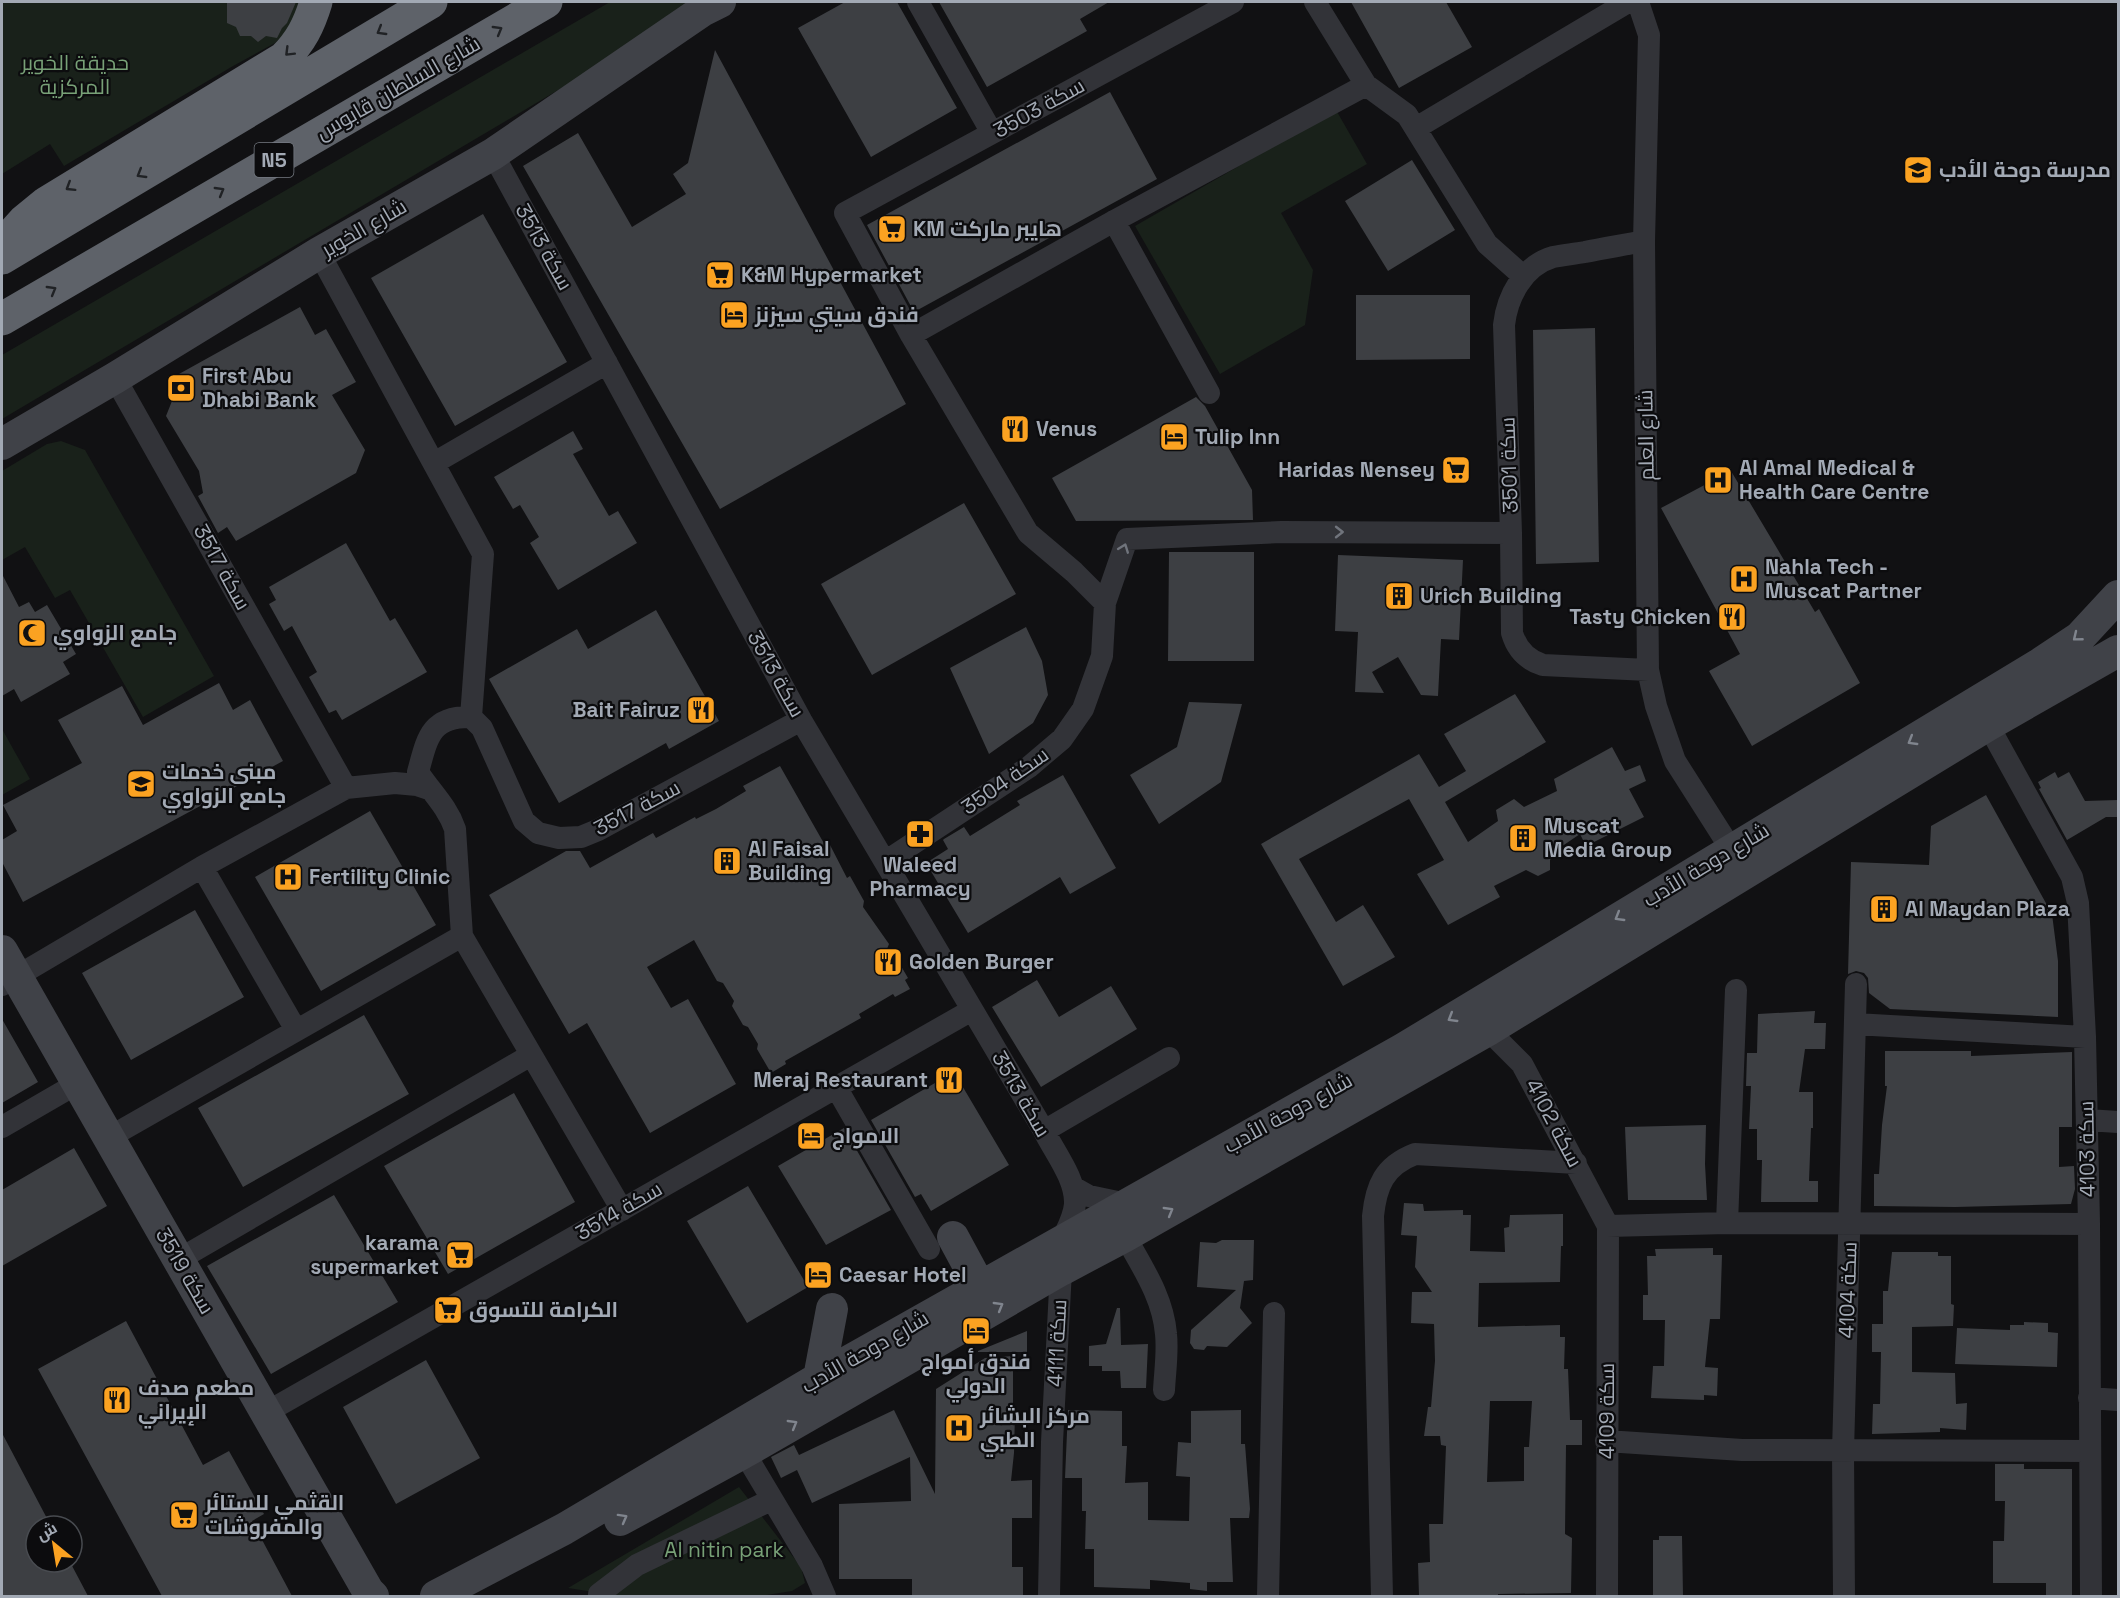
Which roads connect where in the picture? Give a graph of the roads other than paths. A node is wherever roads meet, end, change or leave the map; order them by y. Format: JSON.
{"nodes":[{"id":1,"x":316,"y":2,"type":"edge"},
{"id":2,"x":431,"y":2,"type":"edge"},
{"id":3,"x":546,"y":2,"type":"edge"},
{"id":4,"x":720,"y":2,"type":"edge"},
{"id":5,"x":918,"y":2,"type":"edge"},
{"id":6,"x":1233,"y":2,"type":"edge"},
{"id":7,"x":1315,"y":2,"type":"edge"},
{"id":8,"x":1628,"y":2,"type":"edge"},
{"id":9,"x":1638,"y":2,"type":"edge"},
{"id":10,"x":1366,"y":85,"type":"junction"},
{"id":11,"x":1416,"y":128,"type":"junction"},
{"id":12,"x":993,"y":133,"type":"junction"},
{"id":13,"x":493,"y":154,"type":"junction"},
{"id":14,"x":1114,"y":221,"type":"junction"},
{"id":15,"x":1644,"y":241,"type":"junction"},
{"id":16,"x":2,"y":248,"type":"edge"},
{"id":17,"x":319,"y":253,"type":"junction"},
{"id":18,"x":2,"y":258,"type":"edge"},
{"id":19,"x":1523,"y":276,"type":"junction"},
{"id":20,"x":2,"y":319,"type":"edge"},
{"id":21,"x":911,"y":335,"type":"junction"},
{"id":22,"x":607,"y":363,"type":"junction"},
{"id":23,"x":115,"y":378,"type":"junction"},
{"id":24,"x":1209,"y":393,"type":"dead end"},
{"id":25,"x":2,"y":444,"type":"edge"},
{"id":26,"x":434,"y":463,"type":"junction"},
{"id":27,"x":1511,"y":532,"type":"junction"},
{"id":28,"x":2118,"y":596,"type":"edge"},
{"id":29,"x":1105,"y":603,"type":"junction"},
{"id":30,"x":2118,"y":651,"type":"edge"},
{"id":31,"x":1648,"y":670,"type":"junction"},
{"id":32,"x":471,"y":717,"type":"junction"},
{"id":33,"x":801,"y":720,"type":"junction"},
{"id":34,"x":1988,"y":725,"type":"junction"},
{"id":35,"x":417,"y":782,"type":"junction"},
{"id":36,"x":346,"y":788,"type":"junction"},
{"id":37,"x":1731,"y":849,"type":"junction"},
{"id":38,"x":885,"y":862,"type":"junction"},
{"id":39,"x":202,"y":867,"type":"junction"},
{"id":40,"x":462,"y":936,"type":"junction"},
{"id":41,"x":6,"y":970,"type":"edge"},
{"id":42,"x":1856,"y":984,"type":"dead end"},
{"id":43,"x":1736,"y":990,"type":"dead end"},
{"id":44,"x":972,"y":1010,"type":"junction"},
{"id":45,"x":1855,"y":1024,"type":"junction"},
{"id":46,"x":296,"y":1030,"type":"junction"},
{"id":47,"x":1488,"y":1030,"type":"junction"},
{"id":48,"x":2085,"y":1037,"type":"junction"},
{"id":49,"x":531,"y":1055,"type":"junction"},
{"id":50,"x":1169,"y":1058,"type":"dead end"},
{"id":51,"x":78,"y":1083,"type":"junction"},
{"id":52,"x":836,"y":1087,"type":"junction"},
{"id":53,"x":2087,"y":1120,"type":"junction"},
{"id":54,"x":2118,"y":1122,"type":"edge"},
{"id":55,"x":2,"y":1127,"type":"edge"},
{"id":56,"x":1044,"y":1131,"type":"junction"},
{"id":57,"x":108,"y":1138,"type":"junction"},
{"id":58,"x":1575,"y":1163,"type":"junction"},
{"id":59,"x":1073,"y":1186,"type":"junction"},
{"id":60,"x":1126,"y":1204,"type":"junction"},
{"id":61,"x":622,"y":1210,"type":"junction"},
{"id":62,"x":1851,"y":1222,"type":"junction"},
{"id":63,"x":1727,"y":1223,"type":"junction"},
{"id":64,"x":2089,"y":1224,"type":"junction"},
{"id":65,"x":1608,"y":1226,"type":"junction"},
{"id":66,"x":1125,"y":1236,"type":"junction"},
{"id":67,"x":941,"y":1243,"type":"joint"},
{"id":68,"x":1062,"y":1255,"type":"junction"},
{"id":69,"x":178,"y":1260,"type":"junction"},
{"id":70,"x":980,"y":1287,"type":"junction"},
{"id":71,"x":832,"y":1309,"type":"dead end"},
{"id":72,"x":1274,"y":1313,"type":"dead end"},
{"id":73,"x":819,"y":1378,"type":"junction"},
{"id":74,"x":1164,"y":1390,"type":"dead end"},
{"id":75,"x":2089,"y":1398,"type":"junction"},
{"id":76,"x":2118,"y":1400,"type":"edge"},
{"id":77,"x":267,"y":1412,"type":"junction"},
{"id":78,"x":1606,"y":1441,"type":"junction"},
{"id":79,"x":1843,"y":1451,"type":"junction"},
{"id":80,"x":2089,"y":1451,"type":"junction"},
{"id":81,"x":744,"y":1452,"type":"junction"},
{"id":82,"x":771,"y":1500,"type":"junction"},
{"id":83,"x":370,"y":1595,"type":"edge"},
{"id":84,"x":599,"y":1595,"type":"edge"},
{"id":85,"x":436,"y":1596,"type":"edge"},
{"id":86,"x":479,"y":1596,"type":"edge"},
{"id":87,"x":825,"y":1596,"type":"edge"},
{"id":88,"x":1049,"y":1596,"type":"edge"},
{"id":89,"x":1268,"y":1596,"type":"edge"},
{"id":90,"x":1382,"y":1596,"type":"edge"},
{"id":91,"x":1607,"y":1596,"type":"edge"},
{"id":92,"x":1844,"y":1596,"type":"edge"},
{"id":93,"x":2091,"y":1596,"type":"edge"}],
"edges":[{"from":1,"to":16,"type":"highway","one_way":true},
{"from":2,"to":18,"type":"highway","number":"N5","one_way":true},
{"from":20,"to":3,"type":"highway","name":"شارع السلطان قابوس","number":"N5","one_way":true},
{"from":4,"to":13,"type":"main road","name":"شارع الخوير"},
{"from":5,"to":12,"type":"street"},
{"from":6,"to":12,"type":"street","name":"سكة 3503"},
{"from":7,"to":10,"type":"street"},
{"from":8,"to":11,"type":"street"},
{"from":9,"to":15,"type":"street","name":"شارع العلم"},
{"from":10,"to":11,"type":"street"},
{"from":10,"to":14,"type":"street"},
{"from":11,"to":19,"type":"street"},
{"from":12,"to":21,"type":"street","name":"سكة 3503"},
{"from":13,"to":17,"type":"main road","name":"شارع الخوير"},
{"from":13,"to":22,"type":"street","name":"سكة 3513"},
{"from":14,"to":21,"type":"street"},
{"from":14,"to":24,"type":"street"},
{"from":15,"to":19,"type":"street","name":"سكة 3501"},
{"from":15,"to":31,"type":"street","name":"شارع العلم"},
{"from":17,"to":23,"type":"main road","name":"شارع الخوير"},
{"from":17,"to":26,"type":"street"},
{"from":19,"to":27,"type":"street","name":"سكة 3501"},
{"from":21,"to":29,"type":"street"},
{"from":22,"to":26,"type":"street"},
{"from":22,"to":33,"type":"street","name":"سكة 3513"},
{"from":23,"to":25,"type":"main road","name":"شارع الخوير"},
{"from":23,"to":36,"type":"street","name":"سكة 3517"},
{"from":26,"to":32,"type":"street"},
{"from":29,"to":27,"type":"street","name":"سكة 3504","one_way":true},
{"from":27,"to":31,"type":"street","name":"سكة 3501"},
{"from":28,"to":37,"type":"main road","name":"شارع دوحة الأدب","one_way":true},
{"from":29,"to":38,"type":"street","name":"سكة 3504"},
{"from":30,"to":34,"type":"main road","name":"شارع دوحة الأدب"},
{"from":31,"to":37,"type":"street","name":"شارع العلم"},
{"from":32,"to":33,"type":"street","name":"سكة 3517"},
{"from":32,"to":35,"type":"street"},
{"from":33,"to":38,"type":"street","name":"سكة 3513"},
{"from":34,"to":47,"type":"main road","name":"شارع دوحة الأدب"},
{"from":34,"to":48,"type":"street","name":"سكة 4103"},
{"from":35,"to":36,"type":"street"},
{"from":35,"to":40,"type":"street"},
{"from":36,"to":39,"type":"street"},
{"from":37,"to":60,"type":"main road","name":"شارع دوحة الأدب","one_way":true},
{"from":38,"to":44,"type":"street","name":"سكة 3513"},
{"from":39,"to":41,"type":"street"},
{"from":39,"to":46,"type":"street"},
{"from":40,"to":46,"type":"street"},
{"from":40,"to":49,"type":"street"},
{"from":41,"to":51,"type":"main road","name":"سكة 3519"},
{"from":42,"to":45,"type":"street","name":"سكة 4104"},
{"from":43,"to":63,"type":"street"},
{"from":44,"to":52,"type":"street","name":"سكة 3514"},
{"from":44,"to":56,"type":"street","name":"سكة 3513"},
{"from":45,"to":48,"type":"street"},
{"from":45,"to":62,"type":"street","name":"سكة 4104"},
{"from":46,"to":57,"type":"street"},
{"from":47,"to":58,"type":"street","name":"سكة 4102"},
{"from":66,"to":47,"type":"main road","name":"شارع دوحة الأدب","one_way":true},
{"from":48,"to":53,"type":"street","name":"سكة 4103"},
{"from":49,"to":61,"type":"street"},
{"from":49,"to":69,"type":"street"},
{"from":50,"to":56,"type":"street"},
{"from":51,"to":55,"type":"street"},
{"from":51,"to":57,"type":"main road","name":"سكة 3519"},
{"from":52,"to":61,"type":"street","name":"سكة 3514"},
{"from":52,"to":67,"type":"street"},
{"from":53,"to":54,"type":"street"},
{"from":53,"to":64,"type":"street","name":"سكة 4103"},
{"from":56,"to":59,"type":"street","name":"سكة 3513"},
{"from":57,"to":69,"type":"main road","name":"سكة 3519"},
{"from":58,"to":65,"type":"street","name":"سكة 4102"},
{"from":58,"to":90,"type":"street"},
{"from":59,"to":60,"type":"street"},
{"from":59,"to":68,"type":"street","name":"سكة 3513"},
{"from":60,"to":68,"type":"main road","name":"شارع دوحة الأدب"},
{"from":61,"to":77,"type":"street","name":"سكة 3514"},
{"from":62,"to":63,"type":"street"},
{"from":62,"to":64,"type":"street"},
{"from":62,"to":79,"type":"street","name":"سكة 4104"},
{"from":63,"to":65,"type":"street"},
{"from":64,"to":75,"type":"street","name":"سكة 4103"},
{"from":65,"to":78,"type":"street","name":"سكة 4109"},
{"from":66,"to":68,"type":"main road","name":"شارع دوحة الأدب"},
{"from":66,"to":74,"type":"street"},
{"from":67,"to":70,"type":"main road"},
{"from":68,"to":70,"type":"main road","name":"شارع دوحة الأدب"},
{"from":81,"to":68,"type":"main road","name":"شارع دوحة الأدب","one_way":true},
{"from":68,"to":88,"type":"street","name":"سكة 4111"},
{"from":69,"to":77,"type":"main road","name":"سكة 3519"},
{"from":70,"to":73,"type":"main road","name":"شارع دوحة الأدب"},
{"from":71,"to":73,"type":"main road"},
{"from":72,"to":89,"type":"street"},
{"from":73,"to":85,"type":"main road","name":"شارع دوحة الأدب"},
{"from":75,"to":76,"type":"street"},
{"from":75,"to":80,"type":"street","name":"سكة 4103"},
{"from":77,"to":83,"type":"main road","name":"سكة 3519"},
{"from":78,"to":79,"type":"street"},
{"from":78,"to":91,"type":"street","name":"سكة 4109"},
{"from":79,"to":80,"type":"street"},
{"from":79,"to":92,"type":"street","name":"سكة 4104"},
{"from":80,"to":93,"type":"street","name":"سكة 4103"},
{"from":81,"to":82,"type":"street"},
{"from":86,"to":81,"type":"main road","name":"شارع دوحة الأدب","one_way":true},
{"from":82,"to":84,"type":"street"},
{"from":82,"to":87,"type":"street"}]}
